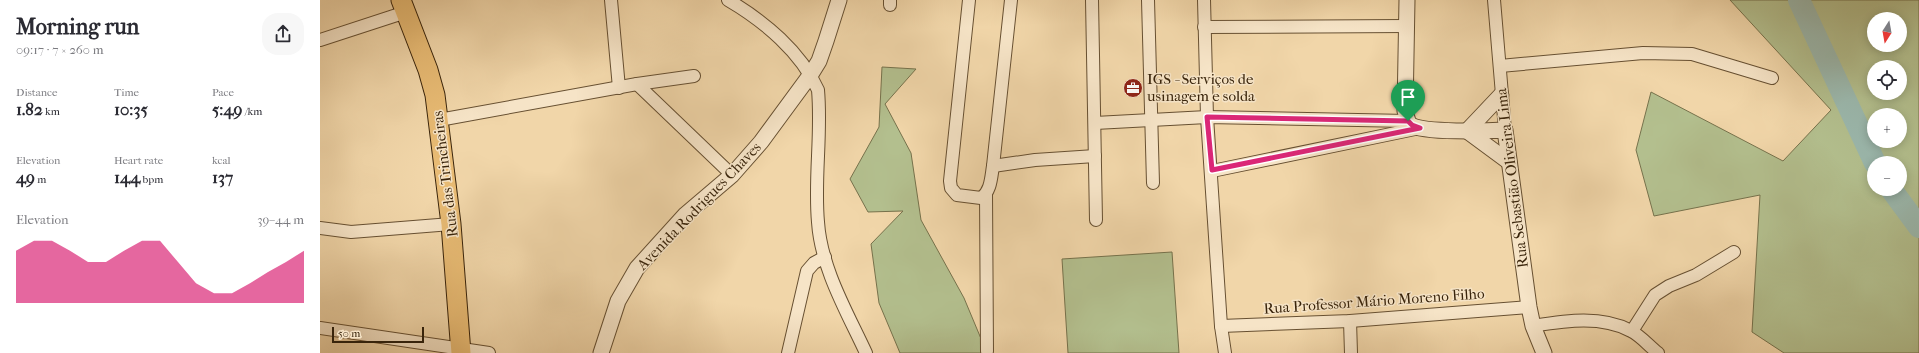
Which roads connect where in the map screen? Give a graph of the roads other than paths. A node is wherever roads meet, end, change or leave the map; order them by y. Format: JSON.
{"nodes":[{"id":1,"x":611,"y":0,"type":"edge"},
{"id":2,"x":728,"y":0,"type":"edge"},
{"id":3,"x":839,"y":0,"type":"edge"},
{"id":4,"x":969,"y":0,"type":"edge"},
{"id":5,"x":1011,"y":0,"type":"edge"},
{"id":6,"x":1092,"y":0,"type":"edge"},
{"id":7,"x":1148,"y":0,"type":"edge"},
{"id":8,"x":1204,"y":0,"type":"edge"},
{"id":9,"x":1407,"y":0,"type":"edge"},
{"id":10,"x":1494,"y":0,"type":"edge"},
{"id":11,"x":404,"y":6,"type":"edge"},
{"id":12,"x":1407,"y":26,"type":"junction"},
{"id":13,"x":1204,"y":27,"type":"junction"},
{"id":14,"x":320,"y":40,"type":"edge"},
{"id":15,"x":1500,"y":66,"type":"junction"},
{"id":16,"x":811,"y":74,"type":"junction"},
{"id":17,"x":694,"y":76,"type":"dead end"},
{"id":18,"x":1772,"y":78,"type":"dead end"},
{"id":19,"x":637,"y":84,"type":"junction"},
{"id":20,"x":620,"y":88,"type":"junction"},
{"id":21,"x":1501,"y":96,"type":"junction"},
{"id":22,"x":1207,"y":117,"type":"junction"},
{"id":23,"x":439,"y":120,"type":"junction"},
{"id":24,"x":1151,"y":120,"type":"junction"},
{"id":25,"x":1095,"y":123,"type":"junction"},
{"id":26,"x":1414,"y":125,"type":"junction"},
{"id":27,"x":1504,"y":130,"type":"junction"},
{"id":28,"x":1466,"y":131,"type":"junction"},
{"id":29,"x":1095,"y":156,"type":"junction"},
{"id":30,"x":1509,"y":162,"type":"junction"},
{"id":31,"x":993,"y":166,"type":"junction"},
{"id":32,"x":1212,"y":170,"type":"junction"},
{"id":33,"x":732,"y":175,"type":"junction"},
{"id":34,"x":1153,"y":183,"type":"dead end"},
{"id":35,"x":986,"y":194,"type":"junction"},
{"id":36,"x":1096,"y":220,"type":"dead end"},
{"id":37,"x":451,"y":224,"type":"junction"},
{"id":38,"x":320,"y":228,"type":"edge"},
{"id":39,"x":1734,"y":252,"type":"dead end"},
{"id":40,"x":825,"y":257,"type":"junction"},
{"id":41,"x":1529,"y":307,"type":"junction"},
{"id":42,"x":1350,"y":321,"type":"junction"},
{"id":43,"x":1221,"y":326,"type":"junction"},
{"id":44,"x":1533,"y":326,"type":"junction"},
{"id":45,"x":320,"y":328,"type":"edge"},
{"id":46,"x":1632,"y":331,"type":"junction"},
{"id":47,"x":461,"y":351,"type":"edge"},
{"id":48,"x":987,"y":351,"type":"dead end"},
{"id":49,"x":489,"y":353,"type":"edge"},
{"id":50,"x":601,"y":353,"type":"edge"},
{"id":51,"x":788,"y":353,"type":"edge"},
{"id":52,"x":866,"y":353,"type":"edge"},
{"id":53,"x":1225,"y":353,"type":"edge"},
{"id":54,"x":1351,"y":353,"type":"edge"},
{"id":55,"x":1544,"y":353,"type":"edge"},
{"id":56,"x":1658,"y":353,"type":"edge"}],
"edges":[{"from":1,"to":20,"type":"street"},
{"from":2,"to":16,"type":"street"},
{"from":3,"to":16,"type":"street","name":"Avenida Rodrigues Chaves"},
{"from":4,"to":35,"type":"street"},
{"from":5,"to":31,"type":"street"},
{"from":6,"to":25,"type":"street"},
{"from":7,"to":24,"type":"street"},
{"from":8,"to":13,"type":"street"},
{"from":9,"to":12,"type":"street"},
{"from":10,"to":15,"type":"street","name":"Rua Sebastião Oliveira Lima"},
{"from":11,"to":14,"type":"street"},
{"from":11,"to":23,"type":"main road","name":"Rua das Trincheiras"},
{"from":12,"to":13,"type":"street"},
{"from":12,"to":26,"type":"street"},
{"from":13,"to":22,"type":"street"},
{"from":15,"to":18,"type":"street"},
{"from":15,"to":21,"type":"street","name":"Rua Sebastião Oliveira Lima"},
{"from":16,"to":33,"type":"street","name":"Avenida Rodrigues Chaves"},
{"from":16,"to":40,"type":"street"},
{"from":17,"to":19,"type":"street"},
{"from":19,"to":20,"type":"street"},
{"from":19,"to":33,"type":"street"},
{"from":20,"to":23,"type":"street"},
{"from":21,"to":27,"type":"street","name":"Rua Sebastião Oliveira Lima"},
{"from":21,"to":28,"type":"street"},
{"from":22,"to":24,"type":"street"},
{"from":22,"to":26,"type":"street"},
{"from":22,"to":32,"type":"street"},
{"from":23,"to":37,"type":"main road","name":"Rua das Trincheiras"},
{"from":24,"to":25,"type":"street"},
{"from":24,"to":34,"type":"street"},
{"from":25,"to":29,"type":"street"},
{"from":26,"to":28,"type":"street"},
{"from":26,"to":32,"type":"street"},
{"from":27,"to":28,"type":"street"},
{"from":27,"to":30,"type":"street","name":"Rua Sebastião Oliveira Lima"},
{"from":28,"to":30,"type":"street"},
{"from":29,"to":31,"type":"street"},
{"from":29,"to":36,"type":"street"},
{"from":30,"to":41,"type":"street","name":"Rua Sebastião Oliveira Lima"},
{"from":31,"to":35,"type":"street"},
{"from":32,"to":43,"type":"street"},
{"from":33,"to":50,"type":"street","name":"Avenida Rodrigues Chaves"},
{"from":35,"to":48,"type":"street"},
{"from":37,"to":38,"type":"street"},
{"from":37,"to":47,"type":"main road","name":"Rua das Trincheiras"},
{"from":39,"to":46,"type":"street"},
{"from":40,"to":51,"type":"street"},
{"from":40,"to":52,"type":"street"},
{"from":41,"to":42,"type":"street","name":"Rua Professor Mário Moreno Filho"},
{"from":41,"to":44,"type":"street","name":"Rua Sebastião Oliveira Lima"},
{"from":42,"to":43,"type":"street","name":"Rua Professor Mário Moreno Filho"},
{"from":42,"to":54,"type":"street"},
{"from":43,"to":53,"type":"street"},
{"from":44,"to":46,"type":"street"},
{"from":44,"to":55,"type":"street","name":"Rua Sebastião Oliveira Lima"},
{"from":45,"to":47,"type":"street"},
{"from":46,"to":56,"type":"street"},
{"from":47,"to":49,"type":"street"}]}
